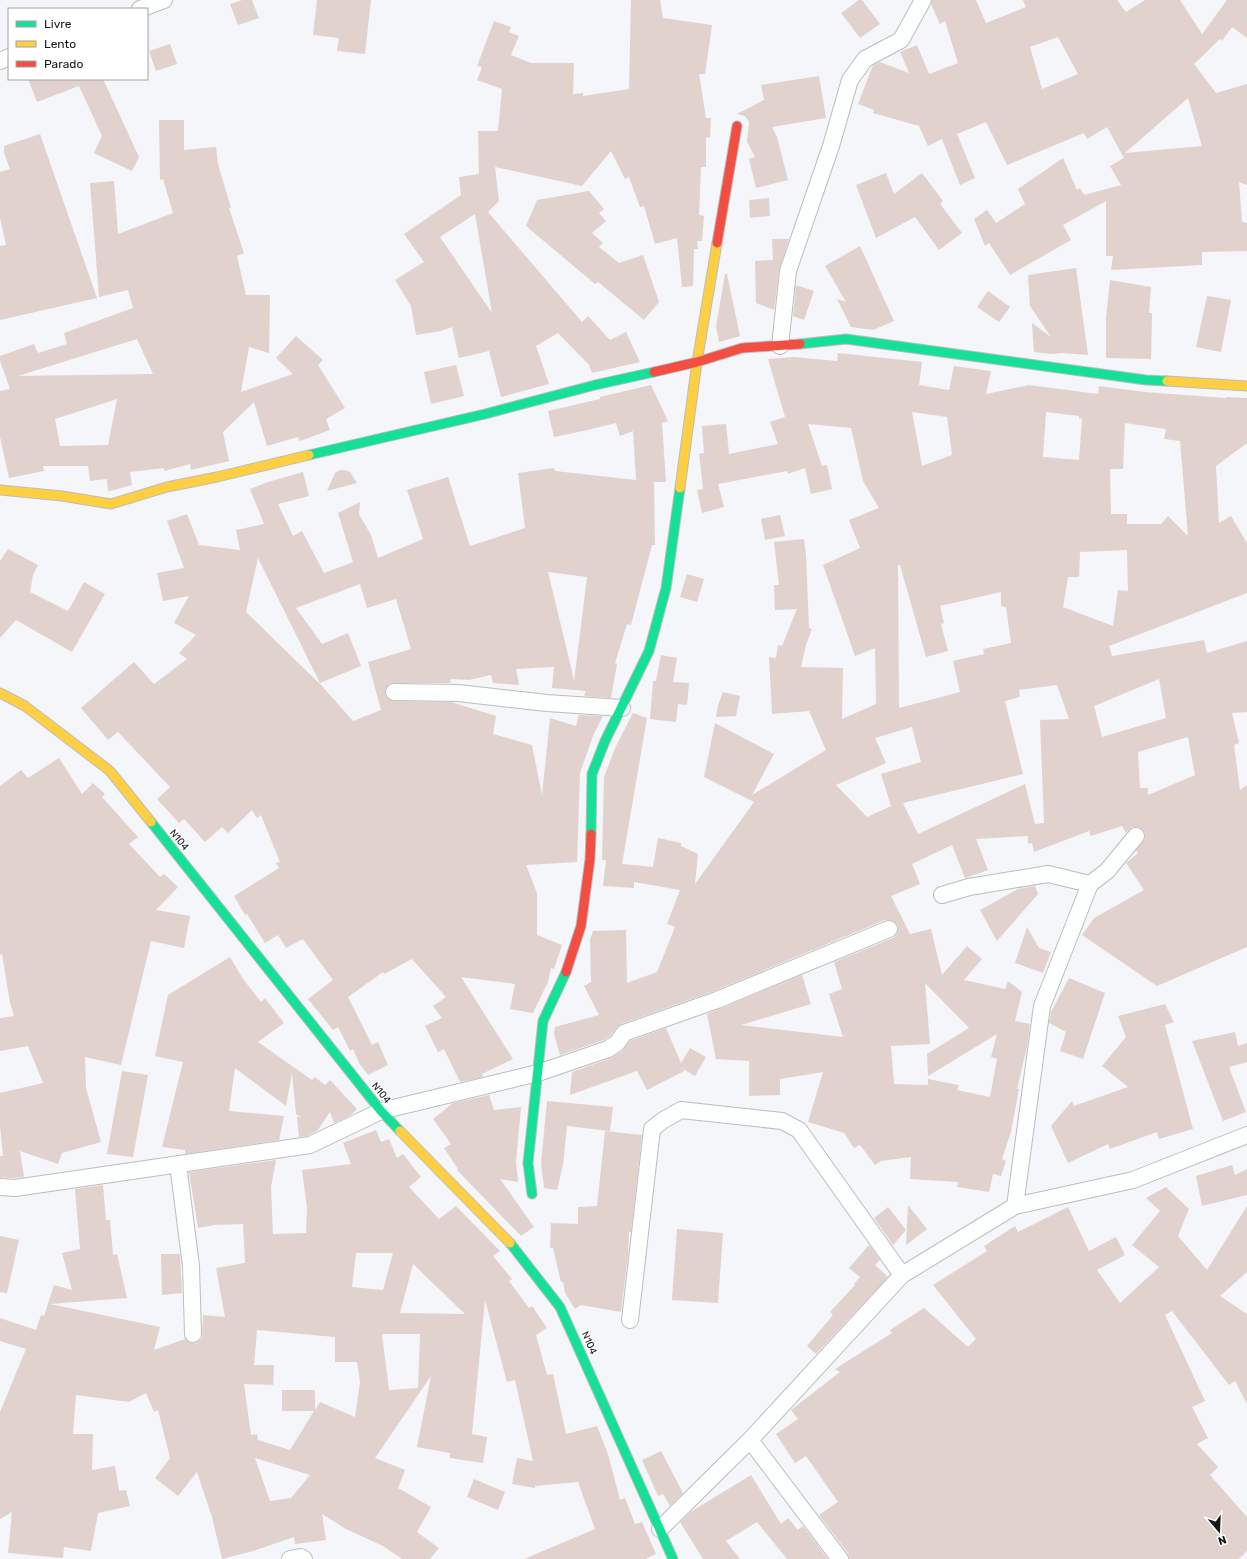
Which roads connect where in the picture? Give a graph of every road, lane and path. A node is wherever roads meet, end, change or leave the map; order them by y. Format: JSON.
{"nodes":[{"id":1,"x":164,"y":0,"type":"edge"},
{"id":2,"x":923,"y":0,"type":"edge"},
{"id":3,"x":143,"y":8,"type":"edge"},
{"id":4,"x":737,"y":126,"type":"dead end"},
{"id":5,"x":780,"y":346,"type":"junction"},
{"id":6,"x":697,"y":362,"type":"junction"},
{"id":7,"x":1247,"y":386,"type":"edge"},
{"id":8,"x":0,"y":490,"type":"edge"},
{"id":9,"x":394,"y":692,"type":"dead end"},
{"id":10,"x":0,"y":693,"type":"edge"},
{"id":11,"x":622,"y":708,"type":"junction"},
{"id":12,"x":1136,"y":836,"type":"dead end"},
{"id":13,"x":1090,"y":884,"type":"junction"},
{"id":14,"x":942,"y":895,"type":"dead end"},
{"id":15,"x":889,"y":929,"type":"dead end"},
{"id":16,"x":538,"y":1073,"type":"junction"},
{"id":17,"x":381,"y":1111,"type":"junction"},
{"id":18,"x":1247,"y":1135,"type":"edge"},
{"id":19,"x":178,"y":1164,"type":"junction"},
{"id":20,"x":0,"y":1187,"type":"edge"},
{"id":21,"x":532,"y":1194,"type":"dead end"},
{"id":22,"x":1015,"y":1206,"type":"junction"},
{"id":23,"x":902,"y":1275,"type":"junction"},
{"id":24,"x":630,"y":1320,"type":"dead end"},
{"id":25,"x":193,"y":1334,"type":"dead end"},
{"id":26,"x":750,"y":1440,"type":"junction"},
{"id":27,"x":660,"y":1529,"type":"junction"},
{"id":28,"x":290,"y":1559,"type":"edge"},
{"id":29,"x":304,"y":1559,"type":"edge"},
{"id":30,"x":673,"y":1559,"type":"edge"},
{"id":31,"x":840,"y":1559,"type":"edge"}],
"edges":[{"from":1,"to":3,"type":"street"},
{"from":2,"to":5,"type":"street"},
{"from":4,"to":6,"type":"street"},
{"from":5,"to":6,"type":"street"},
{"from":5,"to":7,"type":"street"},
{"from":6,"to":8,"type":"street"},
{"from":6,"to":11,"type":"street"},
{"from":9,"to":11,"type":"street"},
{"from":10,"to":17,"type":"street","name":"N104","number":"N104"},
{"from":11,"to":16,"type":"street"},
{"from":12,"to":13,"type":"street"},
{"from":13,"to":14,"type":"street"},
{"from":13,"to":22,"type":"street"},
{"from":15,"to":16,"type":"street"},
{"from":16,"to":17,"type":"street"},
{"from":16,"to":21,"type":"street"},
{"from":17,"to":19,"type":"street"},
{"from":17,"to":27,"type":"street","name":"N104","number":"N104"},
{"from":18,"to":22,"type":"street"},
{"from":19,"to":20,"type":"street"},
{"from":19,"to":25,"type":"street"},
{"from":22,"to":23,"type":"street"},
{"from":23,"to":24,"type":"street"},
{"from":23,"to":26,"type":"street"},
{"from":26,"to":27,"type":"street"},
{"from":26,"to":31,"type":"street"},
{"from":27,"to":30,"type":"street","name":"N104","number":"N104"},
{"from":28,"to":29,"type":"street"}]}
